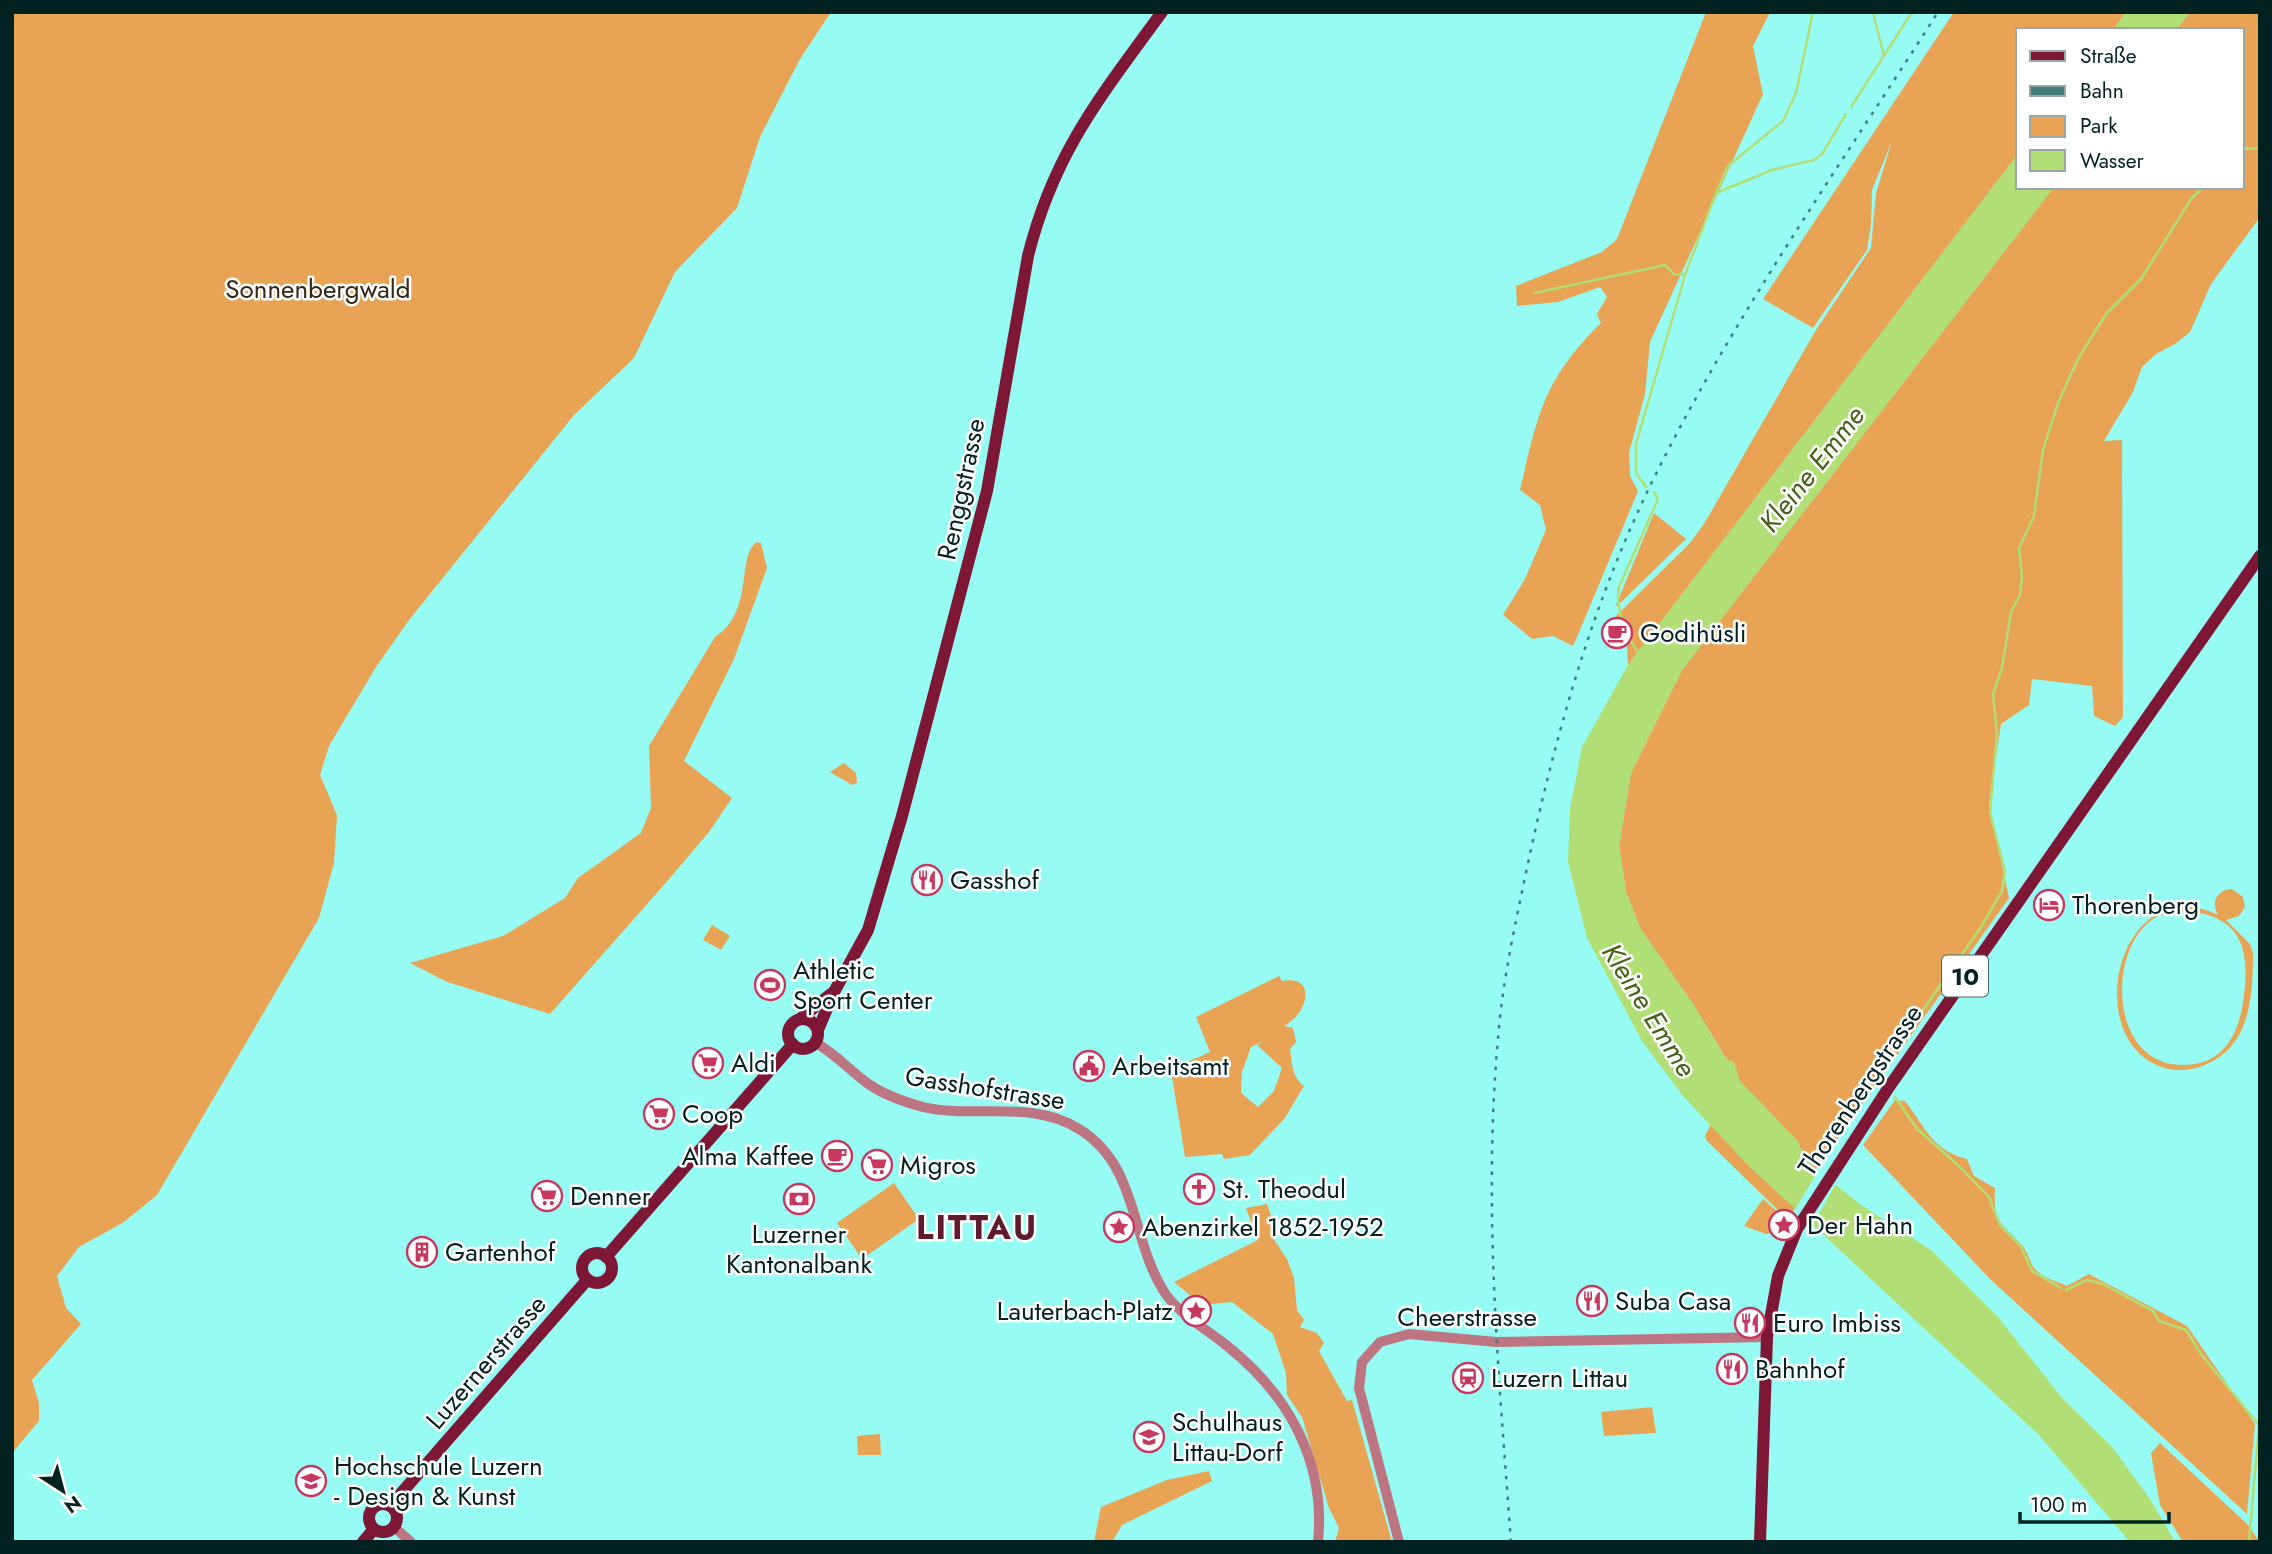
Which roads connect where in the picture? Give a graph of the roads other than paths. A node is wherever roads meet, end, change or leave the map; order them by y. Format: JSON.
{"nodes":[{"id":1,"x":1162,"y":12,"type":"edge"},
{"id":2,"x":2260,"y":556,"type":"edge"},
{"id":3,"x":834,"y":992,"type":"junction"},
{"id":4,"x":800,"y":1019,"type":"junction"},
{"id":5,"x":817,"y":1036,"type":"junction"},
{"id":6,"x":793,"y":1044,"type":"junction"},
{"id":7,"x":606,"y":1257,"type":"junction"},
{"id":8,"x":587,"y":1280,"type":"junction"},
{"id":9,"x":1767,"y":1337,"type":"junction"},
{"id":10,"x":390,"y":1506,"type":"junction"},
{"id":11,"x":394,"y":1527,"type":"junction"},
{"id":12,"x":374,"y":1529,"type":"junction"},
{"id":13,"x":363,"y":1542,"type":"edge"},
{"id":14,"x":411,"y":1542,"type":"edge"},
{"id":15,"x":1318,"y":1542,"type":"edge"},
{"id":16,"x":1399,"y":1542,"type":"edge"},
{"id":17,"x":1760,"y":1542,"type":"edge"}],
"edges":[{"from":1,"to":3,"type":"main road","name":"Renggstrasse"},
{"from":2,"to":9,"type":"main road","name":"Thorenbergstrasse","number":"10"},
{"from":3,"to":4,"type":"main road","name":"Renggstrasse"},
{"from":3,"to":5,"type":"main road","name":"Renggstrasse"},
{"from":4,"to":5,"type":"main road"},
{"from":4,"to":6,"type":"main road"},
{"from":5,"to":6,"type":"main road"},
{"from":5,"to":15,"type":"street","name":"Gasshofstrasse"},
{"from":6,"to":7,"type":"main road"},
{"from":7,"to":8,"type":"main road"},
{"from":7,"to":8,"type":"main road"},
{"from":8,"to":10,"type":"main road","name":"Luzernerstrasse"},
{"from":9,"to":16,"type":"street","name":"Cheerstrasse"},
{"from":9,"to":17,"type":"main road","name":"Thorenbergstrasse","number":"10"},
{"from":10,"to":11,"type":"main road"},
{"from":10,"to":12,"type":"main road"},
{"from":11,"to":12,"type":"main road"},
{"from":11,"to":14,"type":"street"},
{"from":12,"to":13,"type":"main road"}]}
